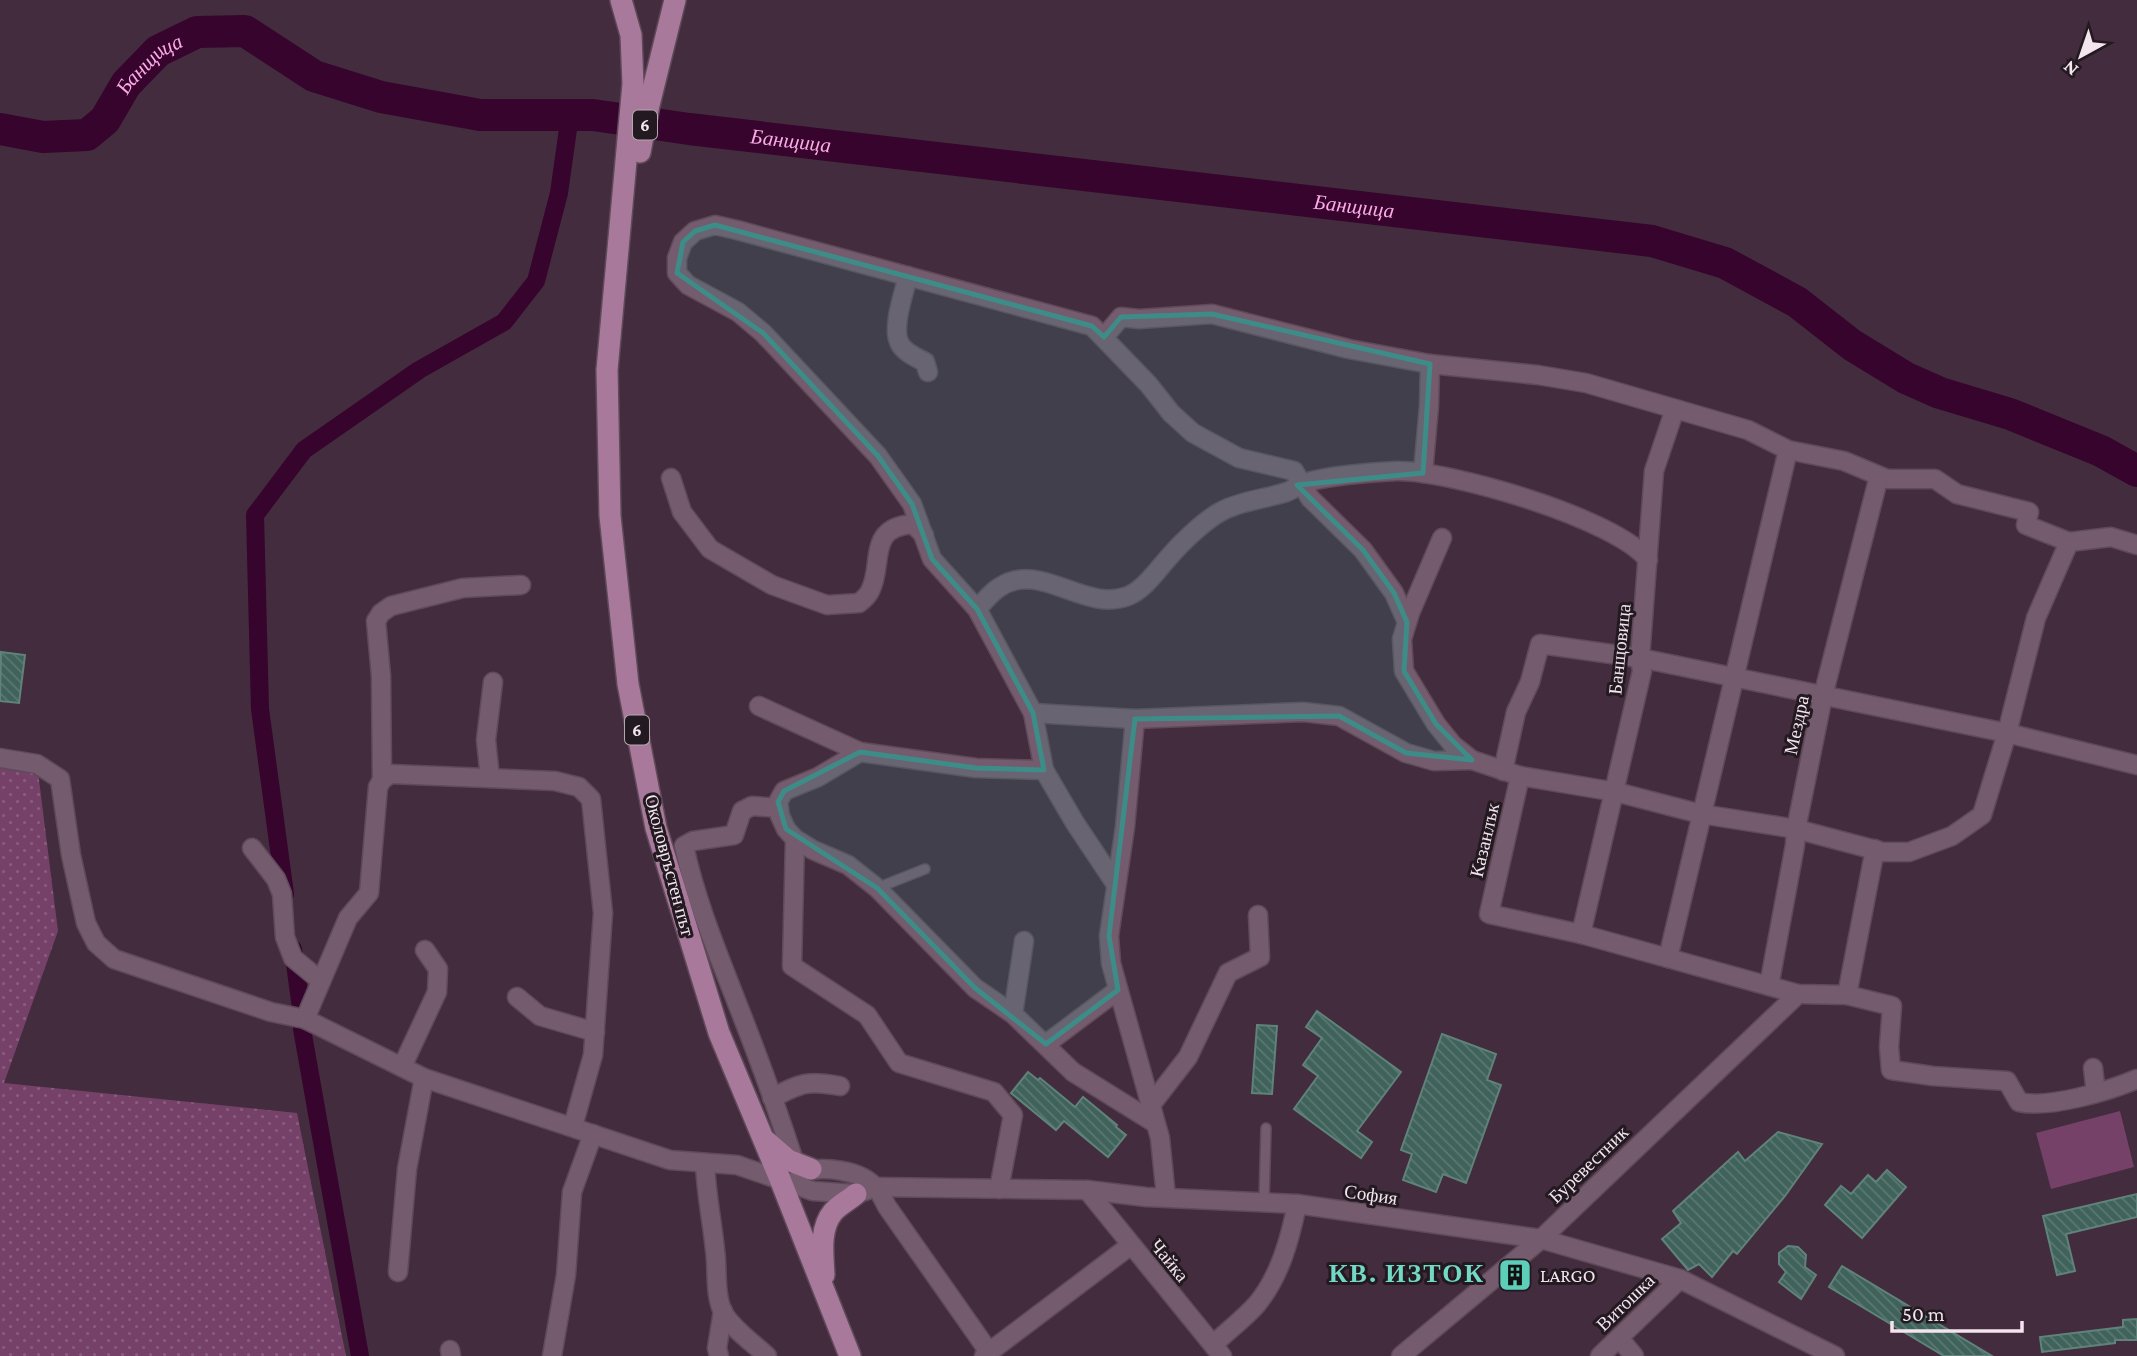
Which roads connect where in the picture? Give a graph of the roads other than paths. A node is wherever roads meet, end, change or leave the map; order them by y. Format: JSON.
{"nodes":[{"id":1,"x":621,"y":0,"type":"edge"},
{"id":2,"x":675,"y":0,"type":"edge"},
{"id":3,"x":626,"y":196,"type":"junction"},
{"id":4,"x":908,"y":276,"type":"junction"},
{"id":5,"x":1104,"y":337,"type":"junction"},
{"id":6,"x":1430,"y":364,"type":"junction"},
{"id":7,"x":928,"y":372,"type":"dead end"},
{"id":8,"x":1675,"y":409,"type":"junction"},
{"id":9,"x":1788,"y":450,"type":"junction"},
{"id":10,"x":1423,"y":473,"type":"junction"},
{"id":11,"x":1879,"y":476,"type":"junction"},
{"id":12,"x":671,"y":478,"type":"dead end"},
{"id":13,"x":1302,"y":484,"type":"junction"},
{"id":14,"x":924,"y":536,"type":"junction"},
{"id":15,"x":1442,"y":538,"type":"dead end"},
{"id":16,"x":2069,"y":542,"type":"junction"},
{"id":17,"x":2137,"y":545,"type":"edge"},
{"id":18,"x":1648,"y":559,"type":"junction"},
{"id":19,"x":521,"y":585,"type":"dead end"},
{"id":20,"x":977,"y":608,"type":"junction"},
{"id":21,"x":1407,"y":622,"type":"junction"},
{"id":22,"x":1640,"y":658,"type":"junction"},
{"id":23,"x":1733,"y":678,"type":"junction"},
{"id":24,"x":493,"y":682,"type":"dead end"},
{"id":25,"x":1823,"y":696,"type":"junction"},
{"id":26,"x":759,"y":706,"type":"dead end"},
{"id":27,"x":1033,"y":713,"type":"junction"},
{"id":28,"x":1135,"y":719,"type":"junction"},
{"id":29,"x":2007,"y":733,"type":"junction"},
{"id":30,"x":860,"y":752,"type":"junction"},
{"id":31,"x":0,"y":758,"type":"edge"},
{"id":32,"x":1472,"y":761,"type":"junction"},
{"id":33,"x":2137,"y":765,"type":"edge"},
{"id":34,"x":1044,"y":770,"type":"junction"},
{"id":35,"x":1511,"y":774,"type":"junction"},
{"id":36,"x":490,"y":778,"type":"junction"},
{"id":37,"x":382,"y":780,"type":"junction"},
{"id":38,"x":1616,"y":792,"type":"junction"},
{"id":39,"x":779,"y":808,"type":"junction"},
{"id":40,"x":1701,"y":814,"type":"junction"},
{"id":41,"x":1796,"y":829,"type":"junction"},
{"id":42,"x":795,"y":839,"type":"junction"},
{"id":43,"x":252,"y":848,"type":"dead end"},
{"id":44,"x":1875,"y":849,"type":"junction"},
{"id":45,"x":925,"y":869,"type":"dead end"},
{"id":46,"x":1115,"y":883,"type":"junction"},
{"id":47,"x":877,"y":888,"type":"junction"},
{"id":48,"x":1258,"y":915,"type":"dead end"},
{"id":49,"x":1581,"y":934,"type":"junction"},
{"id":50,"x":1024,"y":941,"type":"dead end"},
{"id":51,"x":425,"y":950,"type":"dead end"},
{"id":52,"x":1668,"y":958,"type":"junction"},
{"id":53,"x":314,"y":976,"type":"junction"},
{"id":54,"x":1769,"y":985,"type":"junction"},
{"id":55,"x":1118,"y":990,"type":"junction"},
{"id":56,"x":1798,"y":994,"type":"junction"},
{"id":57,"x":1847,"y":995,"type":"junction"},
{"id":58,"x":517,"y":997,"type":"dead end"},
{"id":59,"x":1013,"y":1014,"type":"junction"},
{"id":60,"x":305,"y":1019,"type":"junction"},
{"id":61,"x":594,"y":1032,"type":"junction"},
{"id":62,"x":1046,"y":1044,"type":"junction"},
{"id":63,"x":402,"y":1067,"type":"junction"},
{"id":64,"x":2093,"y":1068,"type":"dead end"},
{"id":65,"x":424,"y":1078,"type":"junction"},
{"id":66,"x":2137,"y":1079,"type":"edge"},
{"id":67,"x":841,"y":1086,"type":"dead end"},
{"id":68,"x":2096,"y":1093,"type":"junction"},
{"id":69,"x":772,"y":1098,"type":"junction"},
{"id":70,"x":1150,"y":1105,"type":"junction"},
{"id":71,"x":1155,"y":1124,"type":"junction"},
{"id":72,"x":573,"y":1126,"type":"junction"},
{"id":73,"x":1266,"y":1128,"type":"dead end"},
{"id":74,"x":593,"y":1134,"type":"junction"},
{"id":75,"x":705,"y":1163,"type":"junction"},
{"id":76,"x":795,"y":1171,"type":"junction"},
{"id":77,"x":999,"y":1189,"type":"junction"},
{"id":78,"x":1087,"y":1190,"type":"junction"},
{"id":79,"x":866,"y":1191,"type":"junction"},
{"id":80,"x":1166,"y":1197,"type":"junction"},
{"id":81,"x":1264,"y":1202,"type":"junction"},
{"id":82,"x":1297,"y":1204,"type":"junction"},
{"id":83,"x":1541,"y":1239,"type":"junction"},
{"id":84,"x":1131,"y":1245,"type":"junction"},
{"id":85,"x":398,"y":1272,"type":"dead end"},
{"id":86,"x":1680,"y":1279,"type":"junction"},
{"id":87,"x":825,"y":1291,"type":"junction"},
{"id":88,"x":723,"y":1311,"type":"junction"},
{"id":89,"x":1619,"y":1338,"type":"junction"},
{"id":90,"x":1217,"y":1352,"type":"edge"},
{"id":91,"x":986,"y":1354,"type":"edge"},
{"id":92,"x":1831,"y":1355,"type":"edge"},
{"id":93,"x":552,"y":1356,"type":"edge"},
{"id":94,"x":719,"y":1356,"type":"edge"},
{"id":95,"x":767,"y":1356,"type":"edge"},
{"id":96,"x":850,"y":1356,"type":"edge"},
{"id":97,"x":1401,"y":1356,"type":"edge"},
{"id":98,"x":1600,"y":1356,"type":"edge"},
{"id":99,"x":1634,"y":1356,"type":"edge"}],
"edges":[{"from":1,"to":3,"type":"main road","number":"6"},
{"from":2,"to":3,"type":"main road","number":"6"},
{"from":3,"to":76,"type":"main road","name":"Околовръстен път","number":"6"},
{"from":4,"to":5,"type":"street"},
{"from":4,"to":7,"type":"street"},
{"from":4,"to":14,"type":"street"},
{"from":5,"to":6,"type":"street"},
{"from":5,"to":13,"type":"street"},
{"from":6,"to":8,"type":"street"},
{"from":6,"to":10,"type":"street"},
{"from":8,"to":9,"type":"street"},
{"from":8,"to":18,"type":"street","name":"Банщовица"},
{"from":9,"to":11,"type":"street"},
{"from":9,"to":23,"type":"street"},
{"from":10,"to":13,"type":"street"},
{"from":10,"to":18,"type":"street"},
{"from":11,"to":16,"type":"street"},
{"from":11,"to":25,"type":"street","name":"Мездра"},
{"from":12,"to":14,"type":"street"},
{"from":13,"to":20,"type":"street"},
{"from":13,"to":21,"type":"street"},
{"from":14,"to":20,"type":"street"},
{"from":15,"to":21,"type":"street"},
{"from":16,"to":17,"type":"street"},
{"from":16,"to":29,"type":"street"},
{"from":18,"to":22,"type":"street","name":"Банщовица"},
{"from":19,"to":37,"type":"street"},
{"from":20,"to":27,"type":"street"},
{"from":21,"to":32,"type":"street"},
{"from":22,"to":23,"type":"street"},
{"from":22,"to":35,"type":"street","name":"Казанлък"},
{"from":22,"to":38,"type":"street","name":"Банщовица"},
{"from":23,"to":25,"type":"street"},
{"from":23,"to":40,"type":"street"},
{"from":24,"to":36,"type":"street"},
{"from":25,"to":29,"type":"street"},
{"from":25,"to":41,"type":"street","name":"Мездра"},
{"from":26,"to":30,"type":"street"},
{"from":27,"to":28,"type":"street"},
{"from":27,"to":34,"type":"street"},
{"from":28,"to":32,"type":"street"},
{"from":28,"to":46,"type":"street"},
{"from":29,"to":33,"type":"street"},
{"from":29,"to":44,"type":"street"},
{"from":30,"to":34,"type":"street"},
{"from":30,"to":39,"type":"street"},
{"from":31,"to":60,"type":"street"},
{"from":32,"to":35,"type":"street"},
{"from":34,"to":46,"type":"street"},
{"from":35,"to":38,"type":"street"},
{"from":35,"to":49,"type":"street","name":"Казанлък"},
{"from":36,"to":37,"type":"street"},
{"from":36,"to":61,"type":"street"},
{"from":37,"to":53,"type":"street"},
{"from":38,"to":40,"type":"street"},
{"from":38,"to":49,"type":"street","name":"Банщовица"},
{"from":39,"to":42,"type":"street"},
{"from":39,"to":69,"type":"street"},
{"from":40,"to":41,"type":"street"},
{"from":40,"to":52,"type":"street"},
{"from":41,"to":44,"type":"street"},
{"from":41,"to":54,"type":"street","name":"Мездра"},
{"from":42,"to":47,"type":"street"},
{"from":42,"to":77,"type":"street"},
{"from":43,"to":53,"type":"street"},
{"from":44,"to":57,"type":"street"},
{"from":45,"to":47,"type":"lane"},
{"from":46,"to":55,"type":"street"},
{"from":47,"to":59,"type":"street"},
{"from":48,"to":70,"type":"street"},
{"from":49,"to":52,"type":"street"},
{"from":50,"to":59,"type":"street"},
{"from":51,"to":63,"type":"street"},
{"from":52,"to":54,"type":"street"},
{"from":53,"to":60,"type":"street"},
{"from":54,"to":56,"type":"street"},
{"from":55,"to":62,"type":"street"},
{"from":55,"to":70,"type":"street"},
{"from":56,"to":57,"type":"street"},
{"from":56,"to":83,"type":"street","name":"Буревестник"},
{"from":57,"to":68,"type":"street"},
{"from":58,"to":61,"type":"street"},
{"from":59,"to":62,"type":"street"},
{"from":60,"to":63,"type":"street"},
{"from":61,"to":72,"type":"street"},
{"from":62,"to":71,"type":"street"},
{"from":63,"to":65,"type":"street"},
{"from":64,"to":68,"type":"street"},
{"from":65,"to":72,"type":"street"},
{"from":65,"to":85,"type":"street"},
{"from":66,"to":68,"type":"street"},
{"from":67,"to":69,"type":"street"},
{"from":69,"to":76,"type":"street"},
{"from":70,"to":71,"type":"street"},
{"from":71,"to":80,"type":"street"},
{"from":72,"to":74,"type":"street"},
{"from":73,"to":81,"type":"lane"},
{"from":74,"to":75,"type":"street"},
{"from":74,"to":93,"type":"street"},
{"from":75,"to":76,"type":"street"},
{"from":75,"to":88,"type":"street"},
{"from":76,"to":79,"type":"street"},
{"from":76,"to":79,"type":"street","name":"София"},
{"from":76,"to":87,"type":"main road"},
{"from":77,"to":78,"type":"street","name":"София"},
{"from":77,"to":79,"type":"street","name":"София"},
{"from":78,"to":80,"type":"street","name":"София"},
{"from":78,"to":84,"type":"street","name":"Чайка"},
{"from":79,"to":87,"type":"main road"},
{"from":79,"to":91,"type":"street"},
{"from":80,"to":81,"type":"street","name":"София"},
{"from":81,"to":82,"type":"street","name":"София"},
{"from":82,"to":83,"type":"street","name":"София"},
{"from":82,"to":90,"type":"street"},
{"from":83,"to":86,"type":"street","name":"София"},
{"from":83,"to":97,"type":"street","name":"Буревестник"},
{"from":84,"to":90,"type":"street","name":"Чайка"},
{"from":84,"to":91,"type":"street"},
{"from":86,"to":89,"type":"street","name":"Витошка"},
{"from":86,"to":92,"type":"street","name":"София"},
{"from":87,"to":96,"type":"main road"},
{"from":88,"to":94,"type":"street"},
{"from":88,"to":95,"type":"street"},
{"from":89,"to":98,"type":"street","name":"Витошка"},
{"from":89,"to":99,"type":"street"}]}
